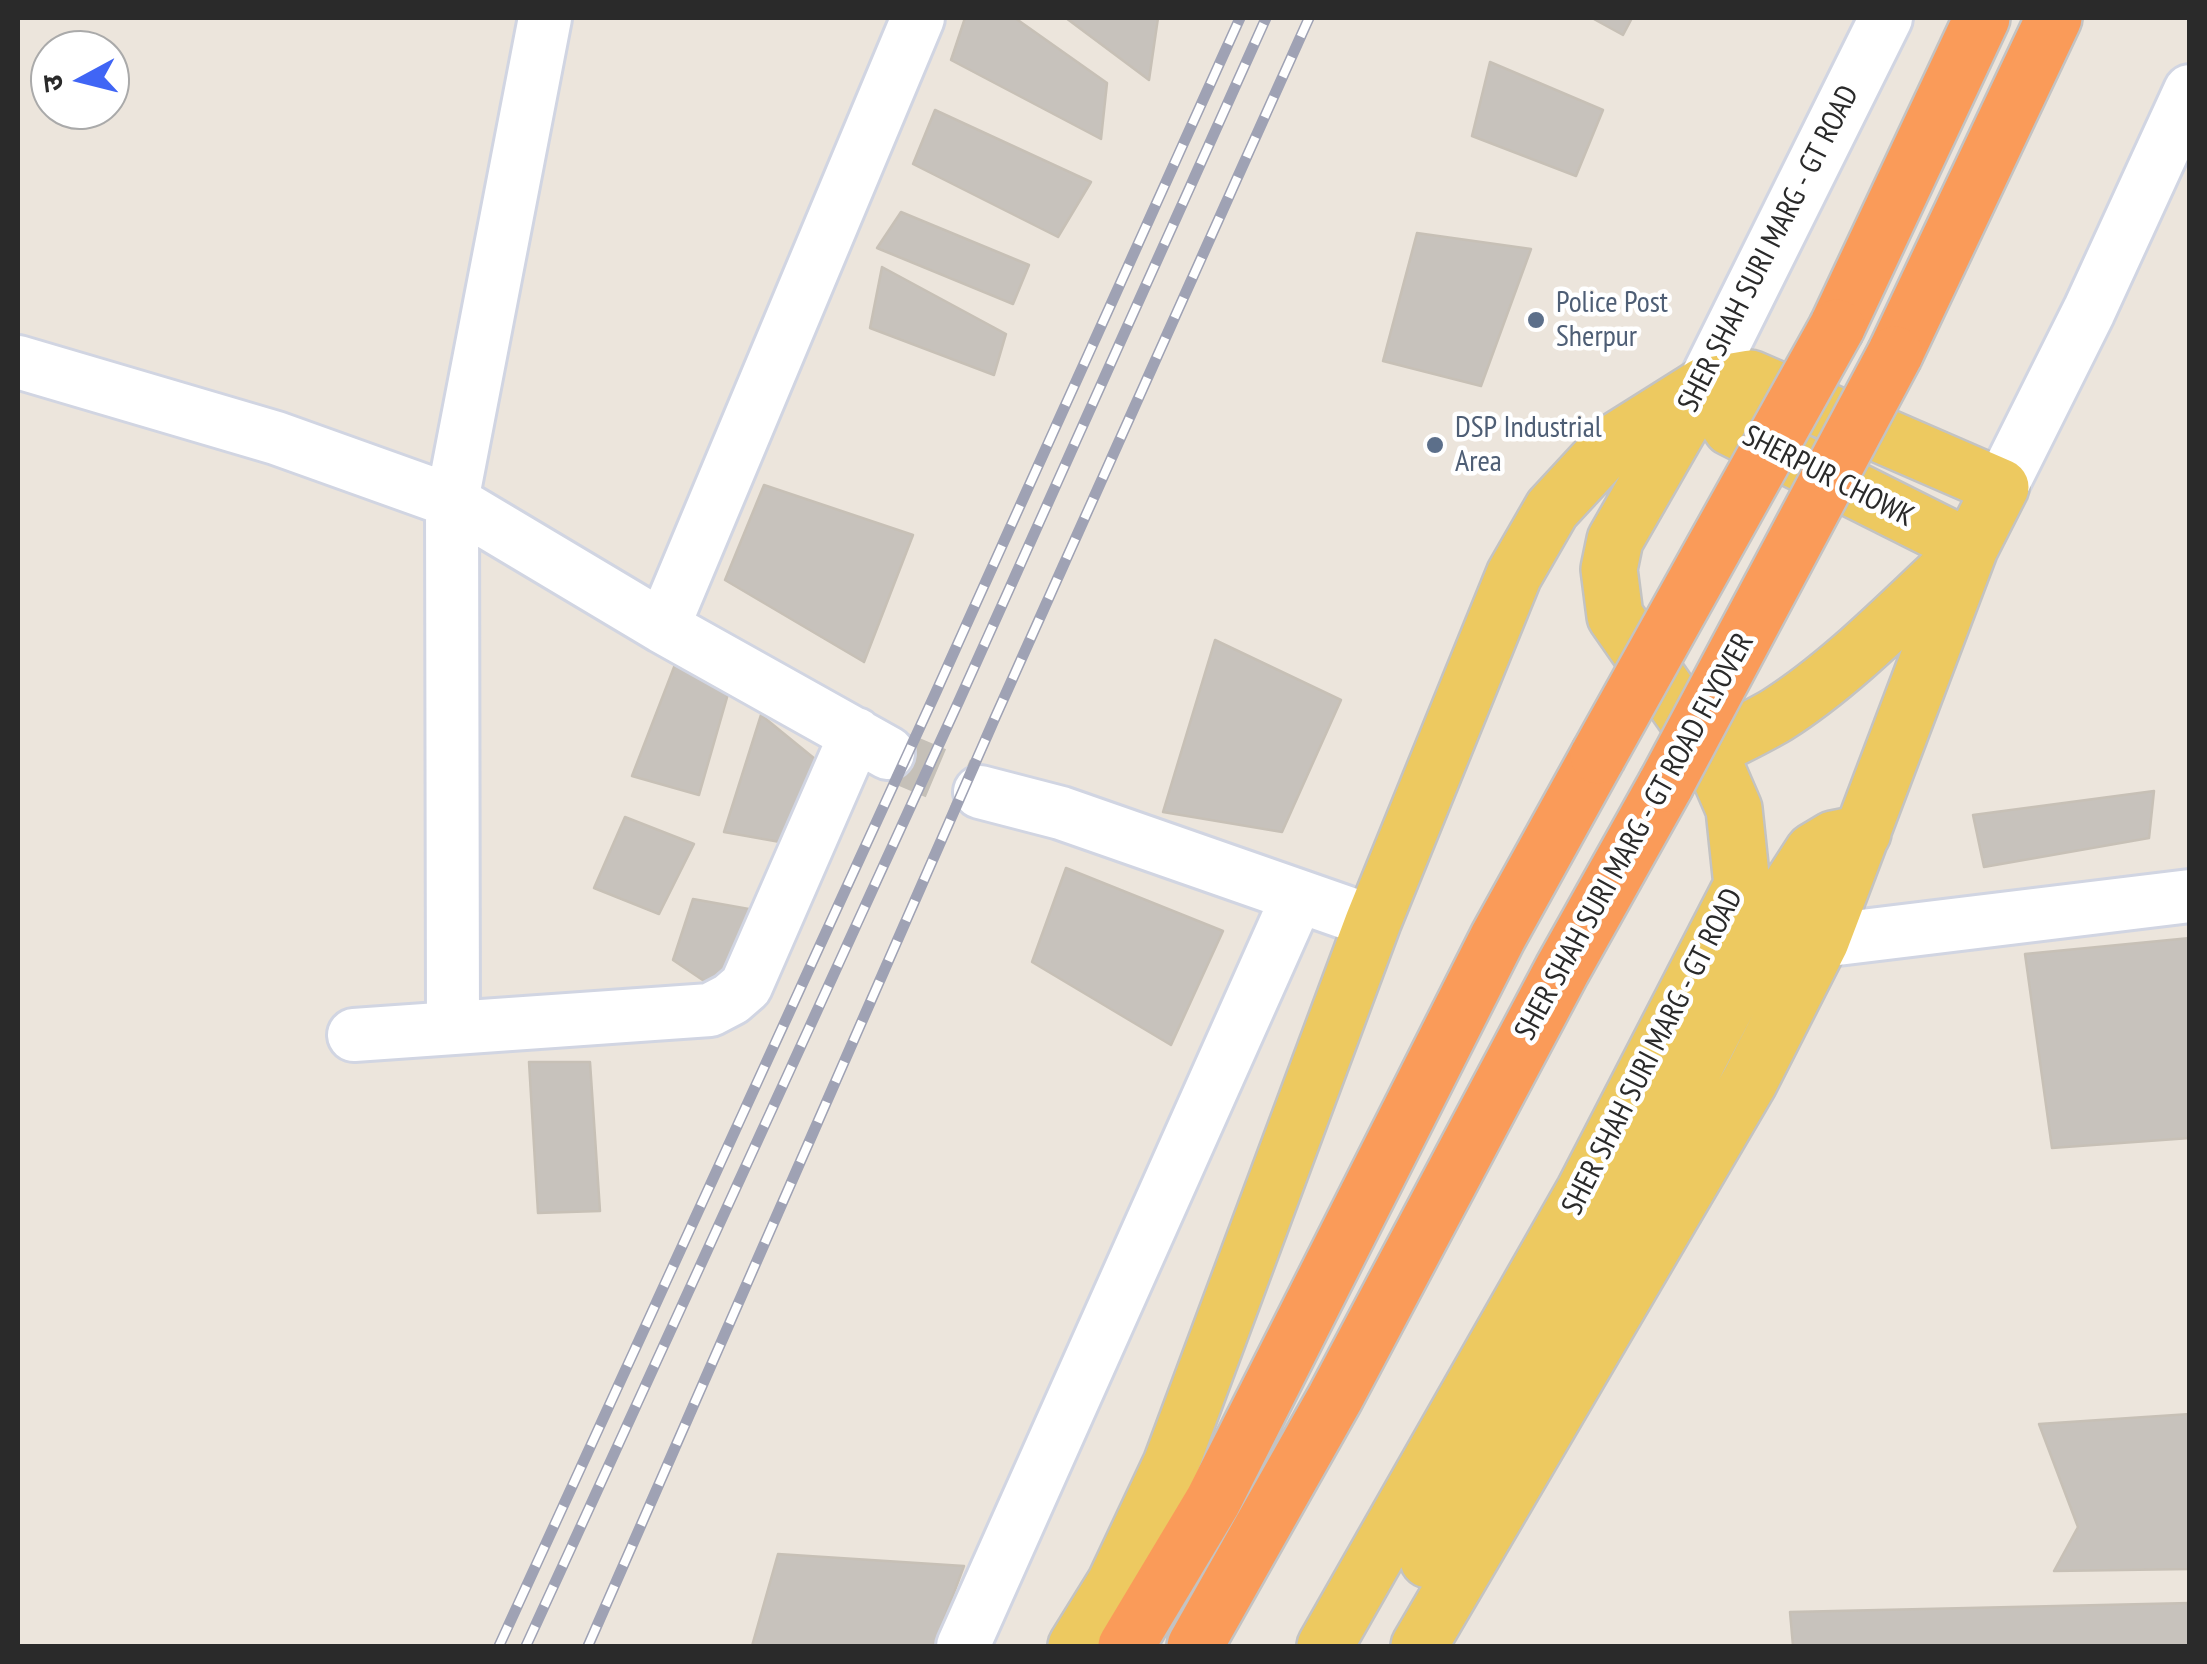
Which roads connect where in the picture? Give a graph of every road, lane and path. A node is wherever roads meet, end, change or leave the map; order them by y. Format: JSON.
{"nodes":[{"id":1,"x":544,"y":18,"type":"edge"},
{"id":2,"x":918,"y":18,"type":"edge"},
{"id":3,"x":1886,"y":18,"type":"edge"},
{"id":4,"x":1982,"y":18,"type":"edge"},
{"id":5,"x":2054,"y":18,"type":"edge"},
{"id":6,"x":2190,"y":91,"type":"edge"},
{"id":7,"x":18,"y":362,"type":"edge"},
{"id":8,"x":1703,"y":386,"type":"junction"},
{"id":9,"x":2001,"y":487,"type":"junction"},
{"id":10,"x":452,"y":501,"type":"junction"},
{"id":11,"x":1970,"y":548,"type":"junction"},
{"id":12,"x":662,"y":628,"type":"junction"},
{"id":13,"x":1708,"y":751,"type":"junction"},
{"id":14,"x":980,"y":792,"type":"tunnel mouth"},
{"id":15,"x":1863,"y":833,"type":"junction"},
{"id":16,"x":1298,"y":896,"type":"junction"},
{"id":17,"x":2190,"y":896,"type":"edge"},
{"id":18,"x":1373,"y":922,"type":"junction"},
{"id":19,"x":1821,"y":941,"type":"junction"},
{"id":20,"x":453,"y":1028,"type":"junction"},
{"id":21,"x":354,"y":1035,"type":"dead end"},
{"id":22,"x":963,"y":1646,"type":"edge"},
{"id":23,"x":1076,"y":1646,"type":"edge"},
{"id":24,"x":1126,"y":1646,"type":"edge"},
{"id":25,"x":1195,"y":1646,"type":"edge"},
{"id":26,"x":1325,"y":1646,"type":"edge"},
{"id":27,"x":1381,"y":1646,"type":"edge"},
{"id":28,"x":1419,"y":1646,"type":"edge"}],
"edges":[{"from":1,"to":10,"type":"street"},
{"from":2,"to":12,"type":"street"},
{"from":3,"to":8,"type":"street","name":"SHER SHAH SURI MARG - GT ROAD"},
{"from":4,"to":24,"type":"highway","bridge":true},
{"from":5,"to":25,"type":"highway","name":"SHER SHAH SURI MARG - GT ROAD FLYOVER","bridge":true},
{"from":6,"to":9,"type":"street"},
{"from":7,"to":10,"type":"street"},
{"from":8,"to":9,"type":"main road"},
{"from":8,"to":11,"type":"main road","name":"SHERPUR CHOWK"},
{"from":8,"to":13,"type":"main road","name":"SHER SHAH SURI MARG - GT ROAD"},
{"from":8,"to":18,"type":"main road"},
{"from":9,"to":11,"type":"main road"},
{"from":10,"to":12,"type":"street"},
{"from":10,"to":20,"type":"street"},
{"from":11,"to":13,"type":"main road"},
{"from":11,"to":15,"type":"main road"},
{"from":12,"to":20,"type":"street"},
{"from":13,"to":26,"type":"main road","name":"SHER SHAH SURI MARG - GT ROAD"},
{"from":14,"to":16,"type":"street"},
{"from":15,"to":19,"type":"main road"},
{"from":15,"to":27,"type":"main road"},
{"from":16,"to":18,"type":"street"},
{"from":16,"to":22,"type":"street"},
{"from":17,"to":19,"type":"street"},
{"from":18,"to":23,"type":"main road"},
{"from":19,"to":28,"type":"main road"},
{"from":20,"to":21,"type":"street"}]}
